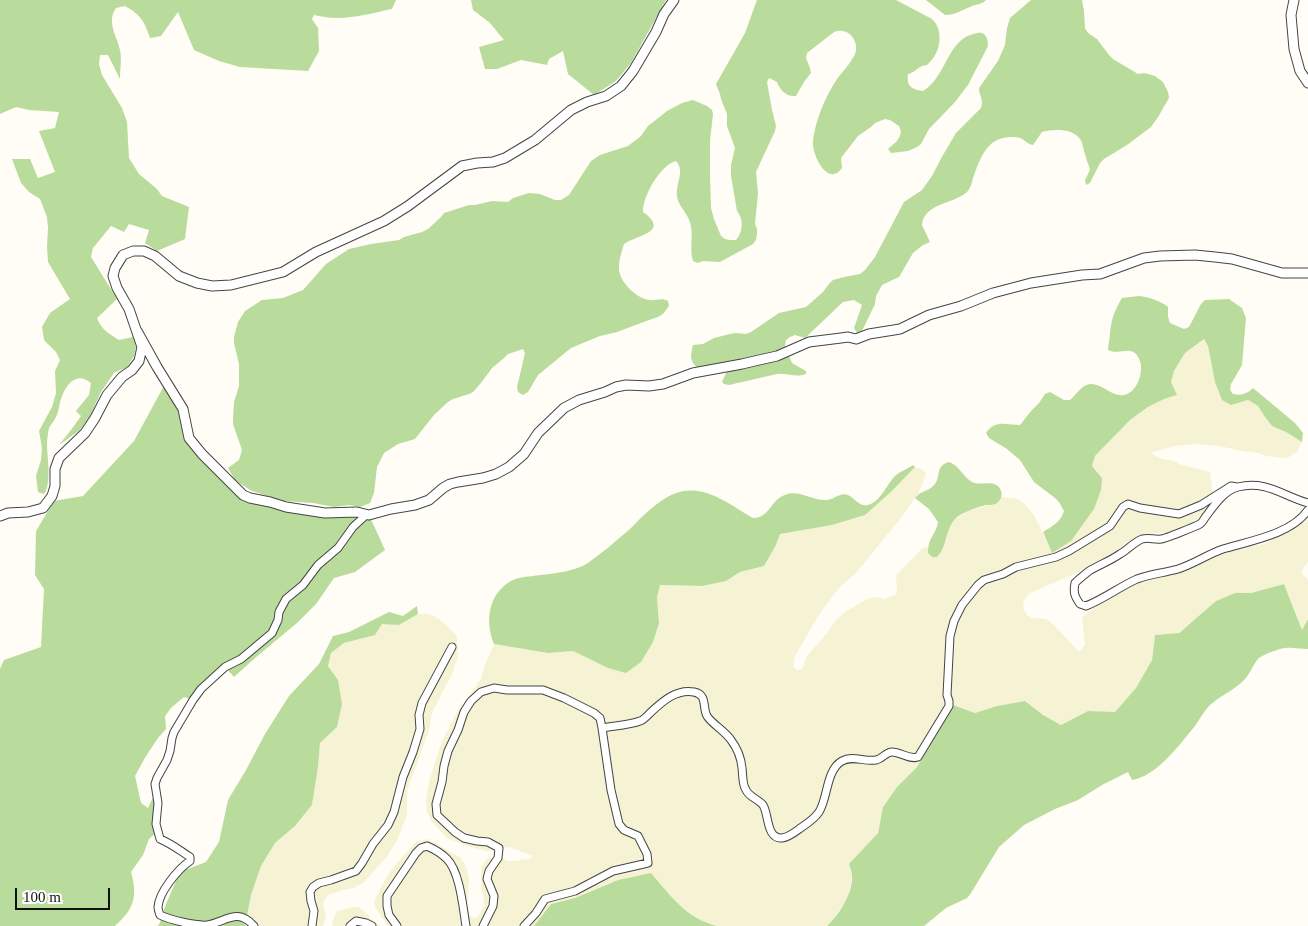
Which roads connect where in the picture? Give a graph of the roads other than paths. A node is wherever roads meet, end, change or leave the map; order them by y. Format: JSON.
{"nodes":[{"id":1,"x":674,"y":0,"type":"edge"},
{"id":2,"x":1294,"y":0,"type":"edge"},
{"id":3,"x":1308,"y":83,"type":"edge"},
{"id":4,"x":1308,"y":273,"type":"edge"},
{"id":5,"x":137,"y":331,"type":"junction"},
{"id":6,"x":1236,"y":487,"type":"junction"},
{"id":7,"x":1308,"y":503,"type":"edge"},
{"id":8,"x":1308,"y":510,"type":"edge"},
{"id":9,"x":369,"y":515,"type":"junction"},
{"id":10,"x":0,"y":516,"type":"edge"},
{"id":11,"x":452,"y":647,"type":"dead end"},
{"id":12,"x":602,"y":728,"type":"junction"},
{"id":13,"x":254,"y":926,"type":"edge"},
{"id":14,"x":312,"y":926,"type":"edge"},
{"id":15,"x":350,"y":926,"type":"edge"},
{"id":16,"x":372,"y":926,"type":"edge"},
{"id":17,"x":397,"y":926,"type":"edge"},
{"id":18,"x":466,"y":926,"type":"edge"},
{"id":19,"x":483,"y":926,"type":"edge"},
{"id":20,"x":524,"y":926,"type":"edge"}],
"edges":[{"from":1,"to":5,"type":"street"},
{"from":2,"to":3,"type":"street"},
{"from":4,"to":9,"type":"street"},
{"from":5,"to":9,"type":"street"},
{"from":5,"to":10,"type":"street"},
{"from":6,"to":7,"type":"street"},
{"from":6,"to":8,"type":"street"},
{"from":6,"to":12,"type":"street"},
{"from":9,"to":13,"type":"street"},
{"from":11,"to":14,"type":"street"},
{"from":12,"to":19,"type":"street"},
{"from":12,"to":20,"type":"street"},
{"from":15,"to":16,"type":"street"},
{"from":17,"to":18,"type":"street"}]}
